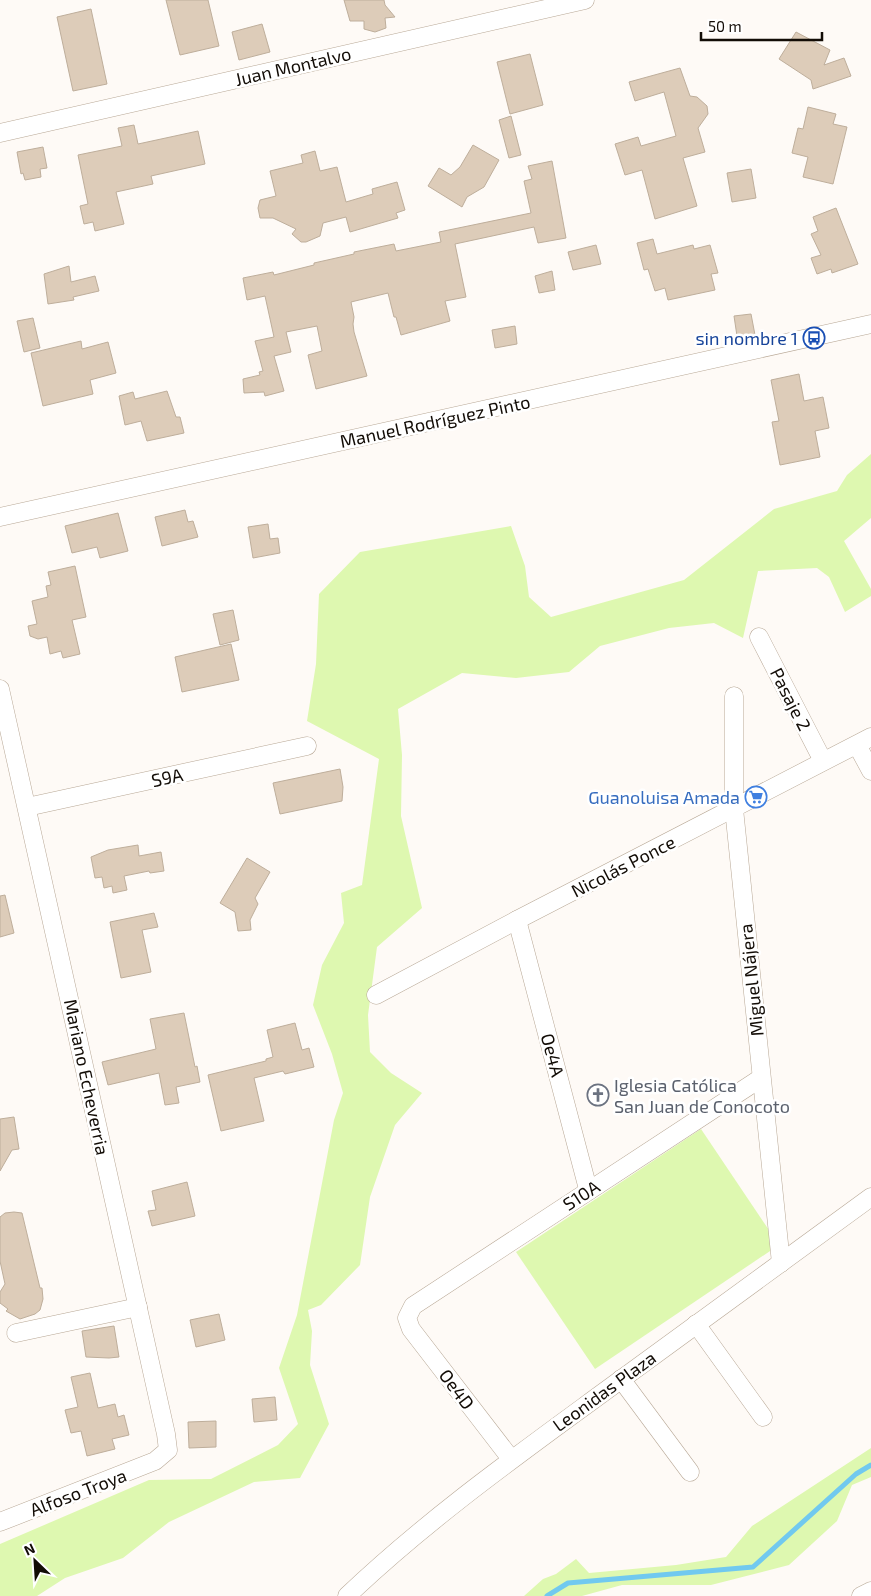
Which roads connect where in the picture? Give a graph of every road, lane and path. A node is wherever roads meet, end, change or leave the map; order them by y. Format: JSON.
{"nodes":[{"id":1,"x":585,"y":0,"type":"edge"},
{"id":2,"x":0,"y":133,"type":"edge"},
{"id":3,"x":871,"y":324,"type":"edge"},
{"id":4,"x":0,"y":517,"type":"edge"},
{"id":5,"x":759,"y":638,"type":"dead end"},
{"id":6,"x":0,"y":689,"type":"edge"},
{"id":7,"x":734,"y":696,"type":"dead end"},
{"id":8,"x":864,"y":741,"type":"edge"},
{"id":9,"x":307,"y":746,"type":"dead end"},
{"id":10,"x":823,"y":761,"type":"junction"},
{"id":11,"x":871,"y":771,"type":"edge"},
{"id":12,"x":27,"y":807,"type":"junction"},
{"id":13,"x":734,"y":809,"type":"junction"},
{"id":14,"x":517,"y":920,"type":"junction"},
{"id":15,"x":376,"y":995,"type":"dead end"},
{"id":16,"x":761,"y":1078,"type":"junction"},
{"id":17,"x":588,"y":1189,"type":"junction"},
{"id":18,"x":871,"y":1197,"type":"edge"},
{"id":19,"x":780,"y":1263,"type":"junction"},
{"id":20,"x":138,"y":1307,"type":"junction"},
{"id":21,"x":406,"y":1318,"type":"joint"},
{"id":22,"x":696,"y":1324,"type":"junction"},
{"id":23,"x":16,"y":1333,"type":"dead end"},
{"id":24,"x":621,"y":1379,"type":"junction"},
{"id":25,"x":763,"y":1417,"type":"dead end"},
{"id":26,"x":511,"y":1459,"type":"junction"},
{"id":27,"x":156,"y":1461,"type":"joint"},
{"id":28,"x":690,"y":1472,"type":"dead end"},
{"id":29,"x":0,"y":1522,"type":"edge"},
{"id":30,"x":871,"y":1591,"type":"edge"},
{"id":31,"x":346,"y":1596,"type":"edge"},
{"id":32,"x":861,"y":1596,"type":"edge"}],
"edges":[{"from":1,"to":2,"type":"street","name":"Juan Montalvo"},
{"from":3,"to":4,"type":"street","name":"Manuel Rodríguez Pinto"},
{"from":5,"to":10,"type":"street","name":"Pasaje 2"},
{"from":6,"to":12,"type":"street","name":"Mariano Echeverria"},
{"from":7,"to":13,"type":"street","name":"Miguel Nájera"},
{"from":8,"to":10,"type":"street","name":"Nicolás Ponce"},
{"from":8,"to":11,"type":"street"},
{"from":9,"to":12,"type":"street","name":"S9A"},
{"from":10,"to":13,"type":"street","name":"Nicolás Ponce"},
{"from":12,"to":20,"type":"street","name":"Mariano Echeverria"},
{"from":13,"to":14,"type":"street","name":"Nicolás Ponce"},
{"from":13,"to":16,"type":"street","name":"Miguel Nájera"},
{"from":14,"to":15,"type":"street","name":"Nicolás Ponce"},
{"from":14,"to":17,"type":"street","name":"Oe4A"},
{"from":16,"to":17,"type":"street","name":"S10A"},
{"from":16,"to":19,"type":"street","name":"Miguel Nájera"},
{"from":17,"to":21,"type":"street","name":"S10A"},
{"from":18,"to":19,"type":"street","name":"Leonidas Plaza"},
{"from":19,"to":22,"type":"street","name":"Leonidas Plaza"},
{"from":20,"to":23,"type":"street"},
{"from":20,"to":27,"type":"street","name":"Mariano Echeverria"},
{"from":21,"to":26,"type":"street","name":"Oe4D"},
{"from":22,"to":24,"type":"street","name":"Leonidas Plaza"},
{"from":22,"to":25,"type":"street"},
{"from":24,"to":26,"type":"street","name":"Leonidas Plaza"},
{"from":24,"to":28,"type":"street"},
{"from":26,"to":31,"type":"street","name":"Leonidas Plaza"},
{"from":27,"to":29,"type":"street","name":"Alfoso Troya"},
{"from":30,"to":32,"type":"street"}]}
